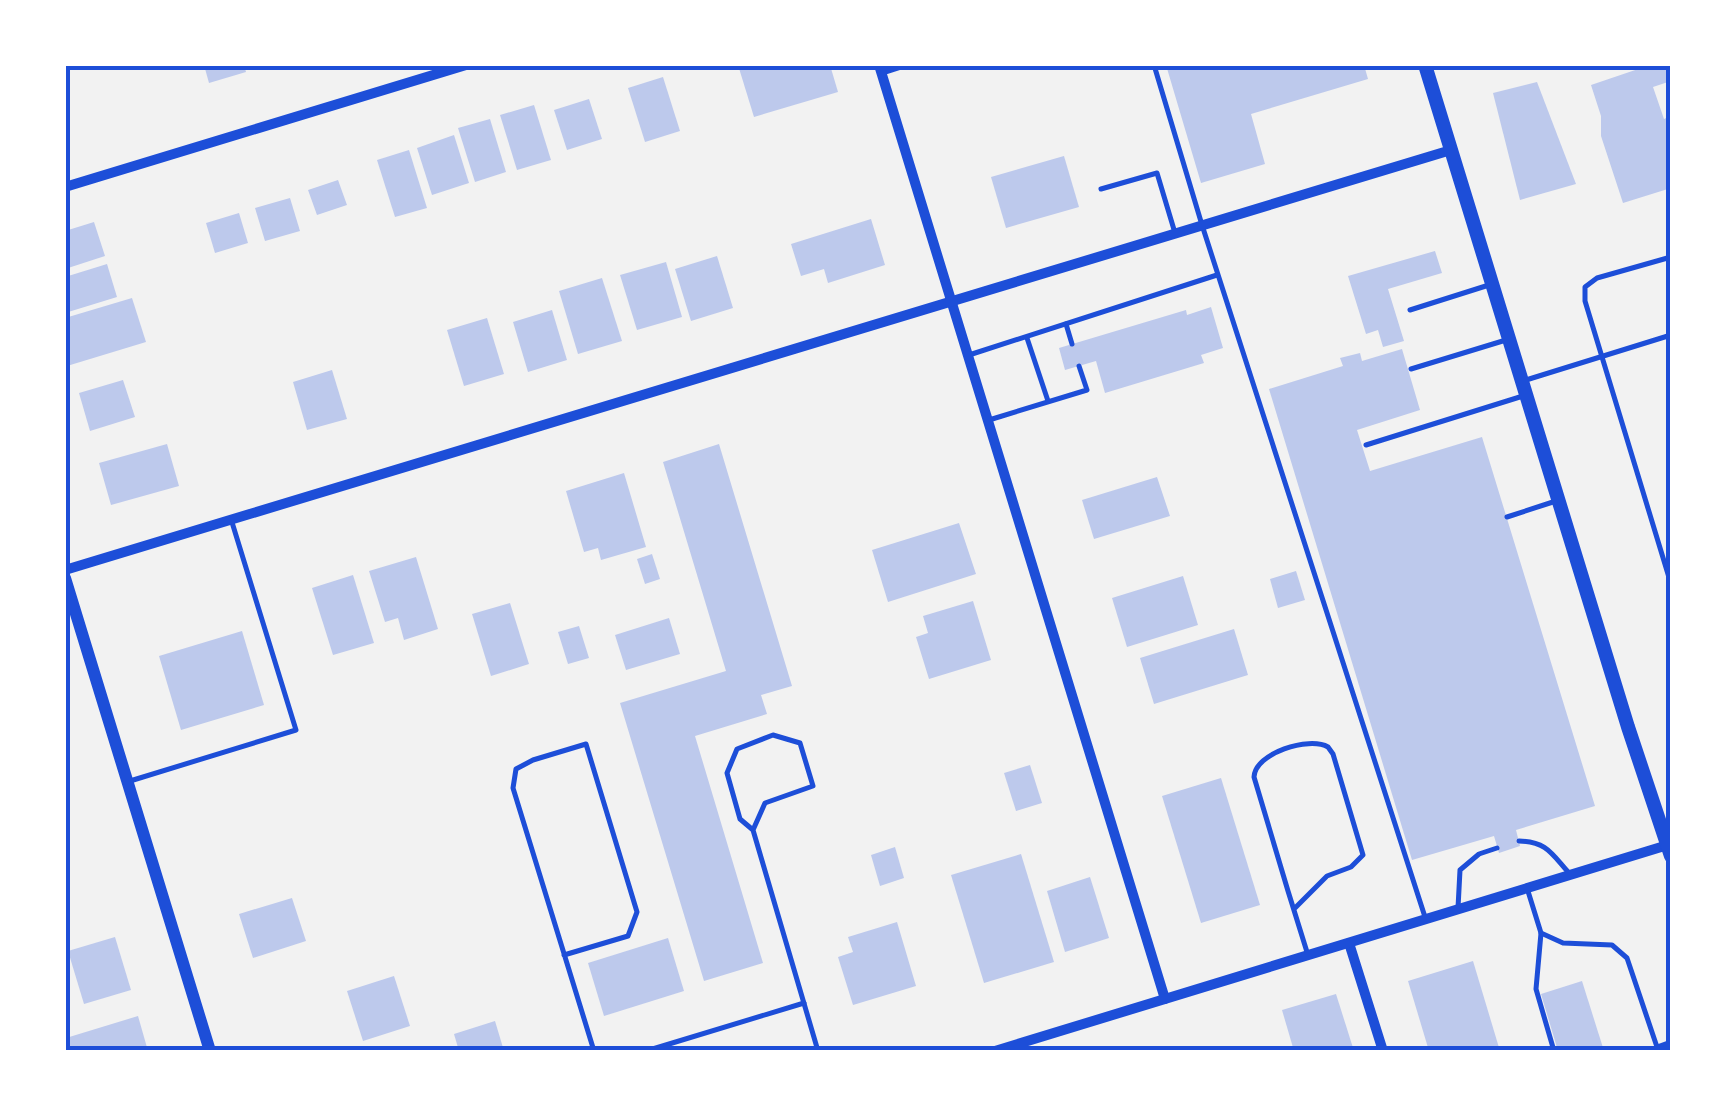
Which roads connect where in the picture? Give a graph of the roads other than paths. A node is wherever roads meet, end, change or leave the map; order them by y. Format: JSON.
{"nodes":[{"id":1,"x":466,"y":65,"type":"edge"},
{"id":2,"x":907,"y":65,"type":"edge"},
{"id":3,"x":1154,"y":65,"type":"edge"},
{"id":4,"x":1429,"y":66,"type":"edge"},
{"id":5,"x":881,"y":69,"type":"edge"},
{"id":6,"x":1451,"y":150,"type":"junction"},
{"id":7,"x":65,"y":187,"type":"edge"},
{"id":8,"x":1101,"y":189,"type":"dead end"},
{"id":9,"x":1202,"y":225,"type":"junction"},
{"id":10,"x":1175,"y":233,"type":"junction"},
{"id":11,"x":1671,"y":257,"type":"edge"},
{"id":12,"x":1218,"y":274,"type":"junction"},
{"id":13,"x":1492,"y":284,"type":"junction"},
{"id":14,"x":952,"y":300,"type":"junction"},
{"id":15,"x":1410,"y":310,"type":"dead end"},
{"id":16,"x":1066,"y":324,"type":"junction"},
{"id":17,"x":1671,"y":335,"type":"edge"},
{"id":18,"x":1026,"y":337,"type":"junction"},
{"id":19,"x":1508,"y":339,"type":"junction"},
{"id":20,"x":1072,"y":344,"type":"dead end"},
{"id":21,"x":969,"y":355,"type":"junction"},
{"id":22,"x":1601,"y":357,"type":"junction"},
{"id":23,"x":1080,"y":366,"type":"dead end"},
{"id":24,"x":1412,"y":369,"type":"dead end"},
{"id":25,"x":1524,"y":388,"type":"junction"},
{"id":26,"x":1048,"y":402,"type":"junction"},
{"id":27,"x":988,"y":420,"type":"junction"},
{"id":28,"x":1366,"y":445,"type":"dead end"},
{"id":29,"x":1558,"y":500,"type":"junction"},
{"id":30,"x":1507,"y":517,"type":"dead end"},
{"id":31,"x":232,"y":519,"type":"junction"},
{"id":32,"x":65,"y":570,"type":"edge"},
{"id":33,"x":65,"y":578,"type":"edge"},
{"id":34,"x":1671,"y":584,"type":"edge"},
{"id":35,"x":128,"y":782,"type":"junction"},
{"id":36,"x":753,"y":830,"type":"junction"},
{"id":37,"x":1519,"y":841,"type":"dead end"},
{"id":38,"x":1497,"y":848,"type":"dead end"},
{"id":39,"x":1670,"y":849,"type":"edge"},
{"id":40,"x":1570,"y":875,"type":"junction"},
{"id":41,"x":1527,"y":888,"type":"junction"},
{"id":42,"x":1294,"y":910,"type":"junction"},
{"id":43,"x":1458,"y":910,"type":"junction"},
{"id":44,"x":1426,"y":920,"type":"junction"},
{"id":45,"x":1541,"y":933,"type":"junction"},
{"id":46,"x":1350,"y":942,"type":"junction"},
{"id":47,"x":1308,"y":955,"type":"junction"},
{"id":48,"x":564,"y":956,"type":"junction"},
{"id":49,"x":1165,"y":999,"type":"junction"},
{"id":50,"x":804,"y":1003,"type":"junction"},
{"id":51,"x":1671,"y":1042,"type":"edge"},
{"id":52,"x":1655,"y":1049,"type":"edge"},
{"id":53,"x":210,"y":1051,"type":"edge"},
{"id":54,"x":594,"y":1051,"type":"edge"},
{"id":55,"x":646,"y":1051,"type":"edge"},
{"id":56,"x":818,"y":1051,"type":"edge"},
{"id":57,"x":995,"y":1051,"type":"edge"},
{"id":58,"x":1383,"y":1051,"type":"edge"},
{"id":59,"x":1554,"y":1051,"type":"edge"}],
"edges":[{"from":1,"to":7,"type":"street"},
{"from":2,"to":5,"type":"lane"},
{"from":3,"to":9,"type":"lane"},
{"from":4,"to":6,"type":"main road"},
{"from":5,"to":14,"type":"street"},
{"from":6,"to":9,"type":"street"},
{"from":6,"to":13,"type":"main road"},
{"from":8,"to":10,"type":"lane"},
{"from":9,"to":10,"type":"street"},
{"from":9,"to":12,"type":"lane"},
{"from":10,"to":14,"type":"street"},
{"from":11,"to":22,"type":"lane"},
{"from":12,"to":16,"type":"lane"},
{"from":12,"to":44,"type":"lane"},
{"from":13,"to":15,"type":"lane"},
{"from":13,"to":19,"type":"main road"},
{"from":14,"to":21,"type":"street"},
{"from":14,"to":31,"type":"street"},
{"from":16,"to":18,"type":"lane"},
{"from":16,"to":20,"type":"lane"},
{"from":17,"to":22,"type":"lane"},
{"from":18,"to":21,"type":"lane"},
{"from":18,"to":26,"type":"lane"},
{"from":19,"to":24,"type":"lane"},
{"from":19,"to":25,"type":"main road"},
{"from":21,"to":27,"type":"street"},
{"from":22,"to":25,"type":"lane"},
{"from":22,"to":34,"type":"lane"},
{"from":23,"to":26,"type":"lane"},
{"from":25,"to":28,"type":"lane"},
{"from":25,"to":29,"type":"main road"},
{"from":26,"to":27,"type":"lane"},
{"from":27,"to":49,"type":"street"},
{"from":29,"to":30,"type":"lane"},
{"from":29,"to":39,"type":"main road"},
{"from":31,"to":32,"type":"street"},
{"from":31,"to":35,"type":"lane"},
{"from":33,"to":35,"type":"street"},
{"from":35,"to":53,"type":"street"},
{"from":36,"to":36,"type":"lane"},
{"from":36,"to":50,"type":"lane"},
{"from":37,"to":40,"type":"lane"},
{"from":38,"to":43,"type":"lane"},
{"from":39,"to":40,"type":"street"},
{"from":40,"to":41,"type":"street"},
{"from":41,"to":43,"type":"street"},
{"from":41,"to":45,"type":"lane"},
{"from":42,"to":42,"type":"lane"},
{"from":42,"to":47,"type":"lane"},
{"from":43,"to":44,"type":"street"},
{"from":44,"to":46,"type":"street"},
{"from":45,"to":52,"type":"lane"},
{"from":45,"to":59,"type":"lane"},
{"from":46,"to":47,"type":"street"},
{"from":46,"to":58,"type":"street"},
{"from":47,"to":49,"type":"street"},
{"from":48,"to":48,"type":"lane"},
{"from":48,"to":54,"type":"lane"},
{"from":49,"to":57,"type":"street"},
{"from":50,"to":55,"type":"lane"},
{"from":50,"to":56,"type":"lane"},
{"from":51,"to":52,"type":"lane"}]}
